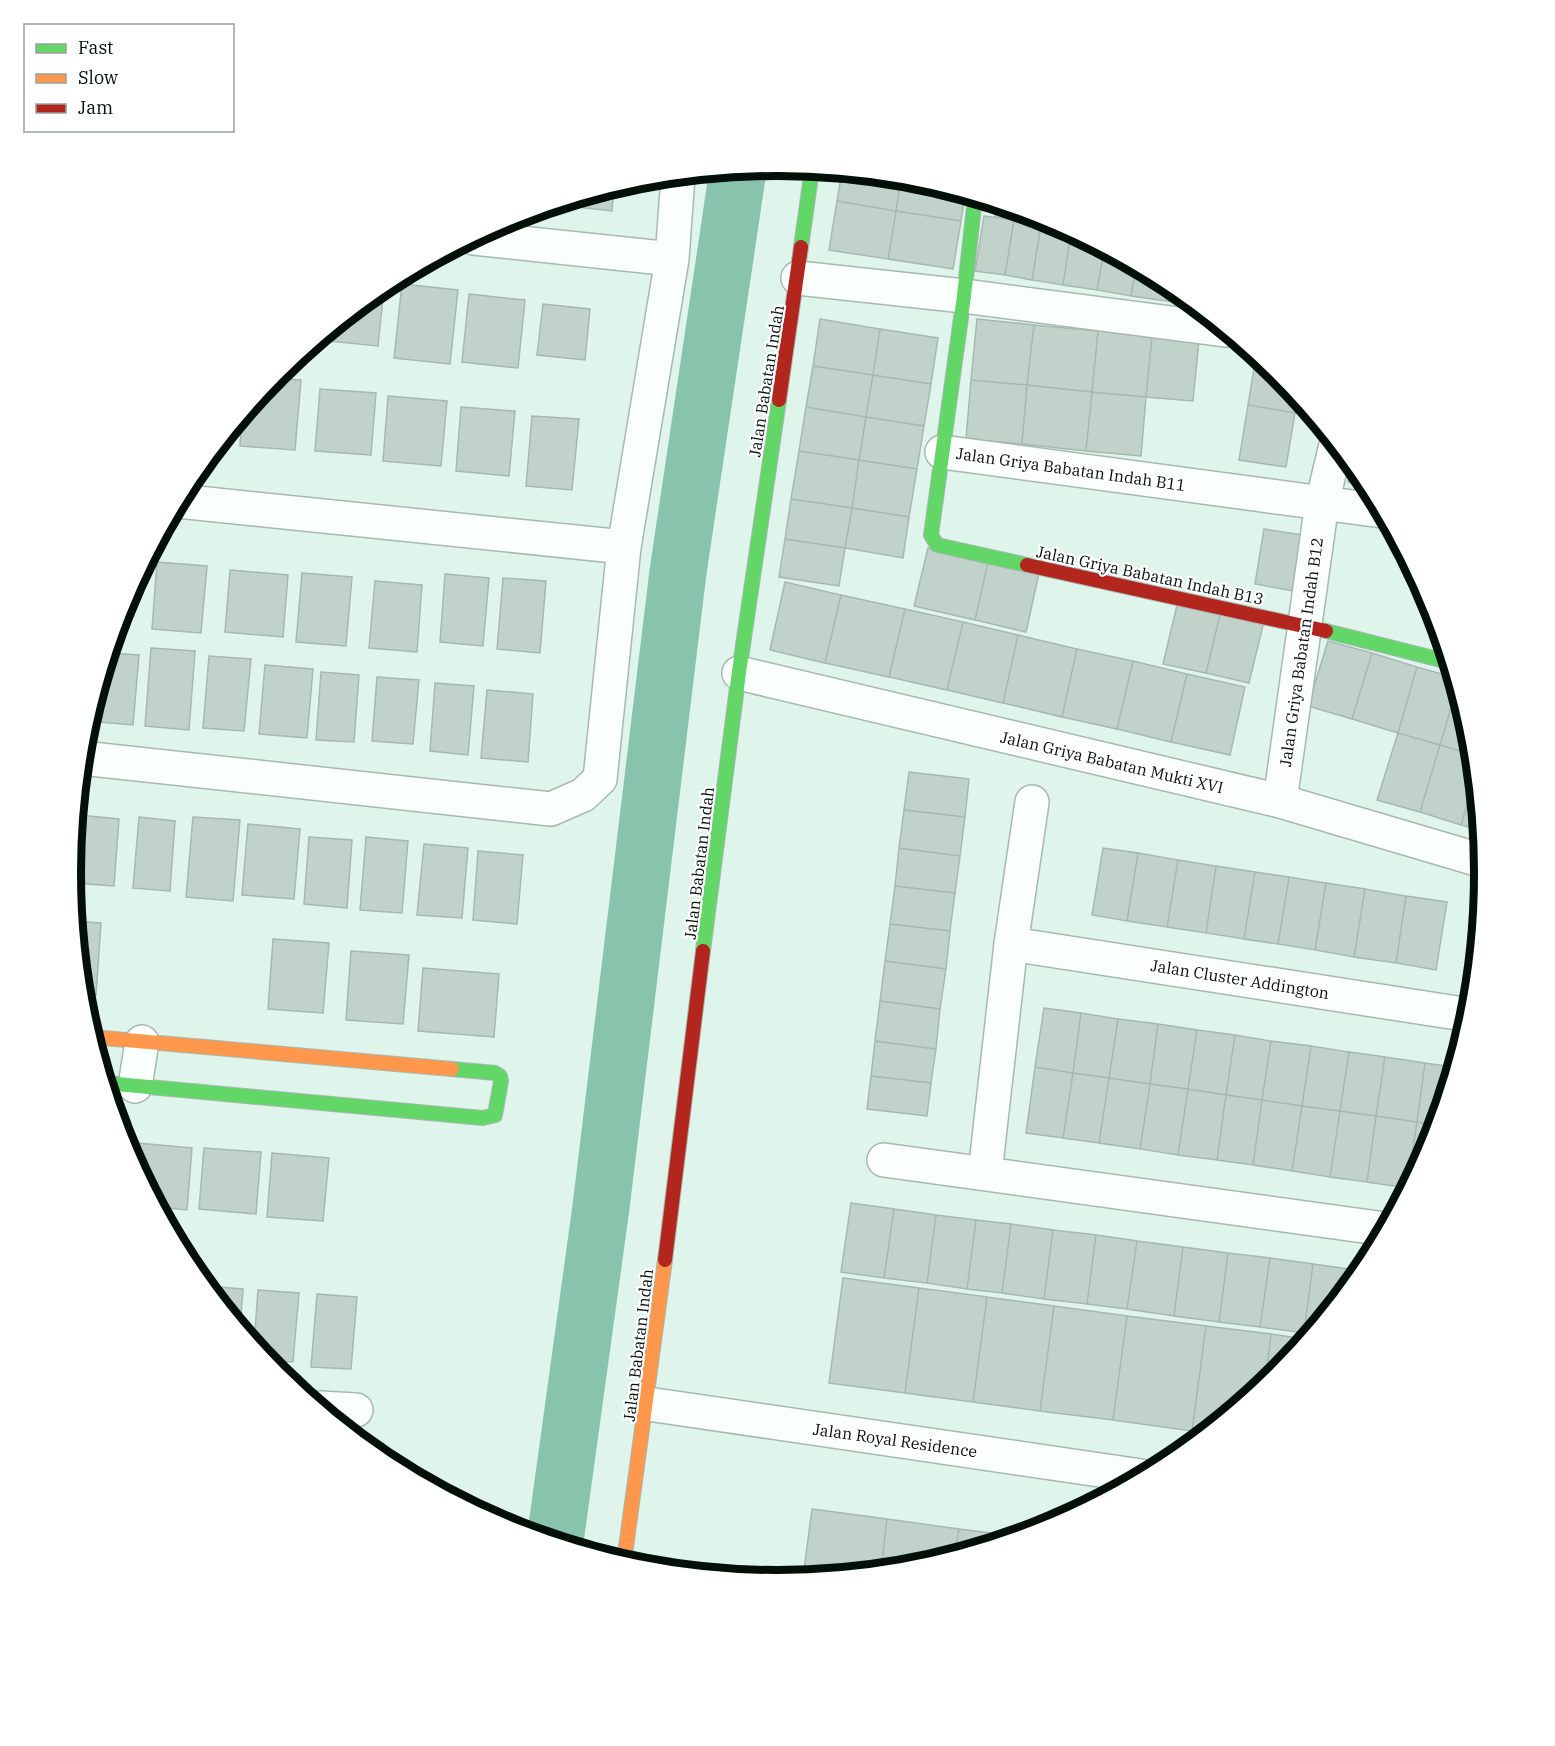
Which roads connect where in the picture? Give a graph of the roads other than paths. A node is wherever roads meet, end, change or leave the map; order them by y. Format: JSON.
{"nodes":[{"id":1,"x":811,"y":177,"type":"edge"},
{"id":2,"x":677,"y":184,"type":"edge"},
{"id":3,"x":974,"y":205,"type":"edge"},
{"id":4,"x":489,"y":240,"type":"edge"},
{"id":5,"x":672,"y":259,"type":"junction"},
{"id":6,"x":798,"y":278,"type":"junction"},
{"id":7,"x":964,"y":296,"type":"junction"},
{"id":8,"x":1212,"y":328,"type":"edge"},
{"id":9,"x":942,"y":452,"type":"junction"},
{"id":10,"x":1334,"y":454,"type":"edge"},
{"id":11,"x":188,"y":502,"type":"edge"},
{"id":12,"x":1322,"y":503,"type":"junction"},
{"id":13,"x":1372,"y":510,"type":"edge"},
{"id":14,"x":624,"y":547,"type":"junction"},
{"id":15,"x":1306,"y":626,"type":"junction"},
{"id":16,"x":1440,"y":660,"type":"edge"},
{"id":17,"x":739,"y":673,"type":"junction"},
{"id":18,"x":91,"y":759,"type":"edge"},
{"id":19,"x":1280,"y":801,"type":"junction"},
{"id":20,"x":1032,"y":802,"type":"dead end"},
{"id":21,"x":1474,"y":858,"type":"edge"},
{"id":22,"x":1011,"y":944,"type":"junction"},
{"id":23,"x":1460,"y":1013,"type":"edge"},
{"id":24,"x":101,"y":1038,"type":"edge"},
{"id":25,"x":142,"y":1042,"type":"junction"},
{"id":26,"x":121,"y":1084,"type":"edge"},
{"id":27,"x":884,"y":1160,"type":"dead end"},
{"id":28,"x":985,"y":1173,"type":"junction"},
{"id":29,"x":1377,"y":1228,"type":"edge"},
{"id":30,"x":648,"y":1404,"type":"junction"},
{"id":31,"x":332,"y":1409,"type":"edge"},
{"id":32,"x":356,"y":1410,"type":"dead end"},
{"id":33,"x":1129,"y":1474,"type":"edge"},
{"id":34,"x":625,"y":1552,"type":"edge"}],
"edges":[{"from":1,"to":6,"type":"street","name":"Jalan Babatan Indah"},
{"from":2,"to":5,"type":"street"},
{"from":3,"to":7,"type":"street","name":"Jalan Griya Babatan Indah B11"},
{"from":4,"to":5,"type":"street"},
{"from":5,"to":14,"type":"street"},
{"from":6,"to":7,"type":"street"},
{"from":6,"to":17,"type":"street","name":"Jalan Babatan Indah"},
{"from":7,"to":8,"type":"street"},
{"from":7,"to":9,"type":"street","name":"Jalan Griya Babatan Indah B11"},
{"from":9,"to":12,"type":"street","name":"Jalan Griya Babatan Indah B11"},
{"from":9,"to":15,"type":"street","name":"Jalan Griya Babatan Indah B13"},
{"from":10,"to":12,"type":"street","name":"Jalan Griya Babatan Indah B12"},
{"from":11,"to":14,"type":"street"},
{"from":12,"to":13,"type":"street"},
{"from":12,"to":15,"type":"street","name":"Jalan Griya Babatan Indah B12"},
{"from":14,"to":18,"type":"street"},
{"from":15,"to":16,"type":"street","name":"Jalan Griya Babatan Indah B13"},
{"from":15,"to":19,"type":"street","name":"Jalan Griya Babatan Indah B12"},
{"from":17,"to":19,"type":"street","name":"Jalan Griya Babatan Mukti XVI"},
{"from":17,"to":30,"type":"street","name":"Jalan Babatan Indah"},
{"from":19,"to":21,"type":"street","name":"Jalan Griya Babatan Mukti XVI"},
{"from":20,"to":22,"type":"street"},
{"from":22,"to":23,"type":"street","name":"Jalan Cluster Addington"},
{"from":22,"to":28,"type":"street"},
{"from":24,"to":25,"type":"street"},
{"from":25,"to":26,"type":"street"},
{"from":25,"to":26,"type":"street"},
{"from":27,"to":28,"type":"street"},
{"from":28,"to":29,"type":"street"},
{"from":30,"to":33,"type":"street","name":"Jalan Royal Residence"},
{"from":30,"to":34,"type":"street","name":"Jalan Babatan Indah"},
{"from":31,"to":32,"type":"street"}]}
